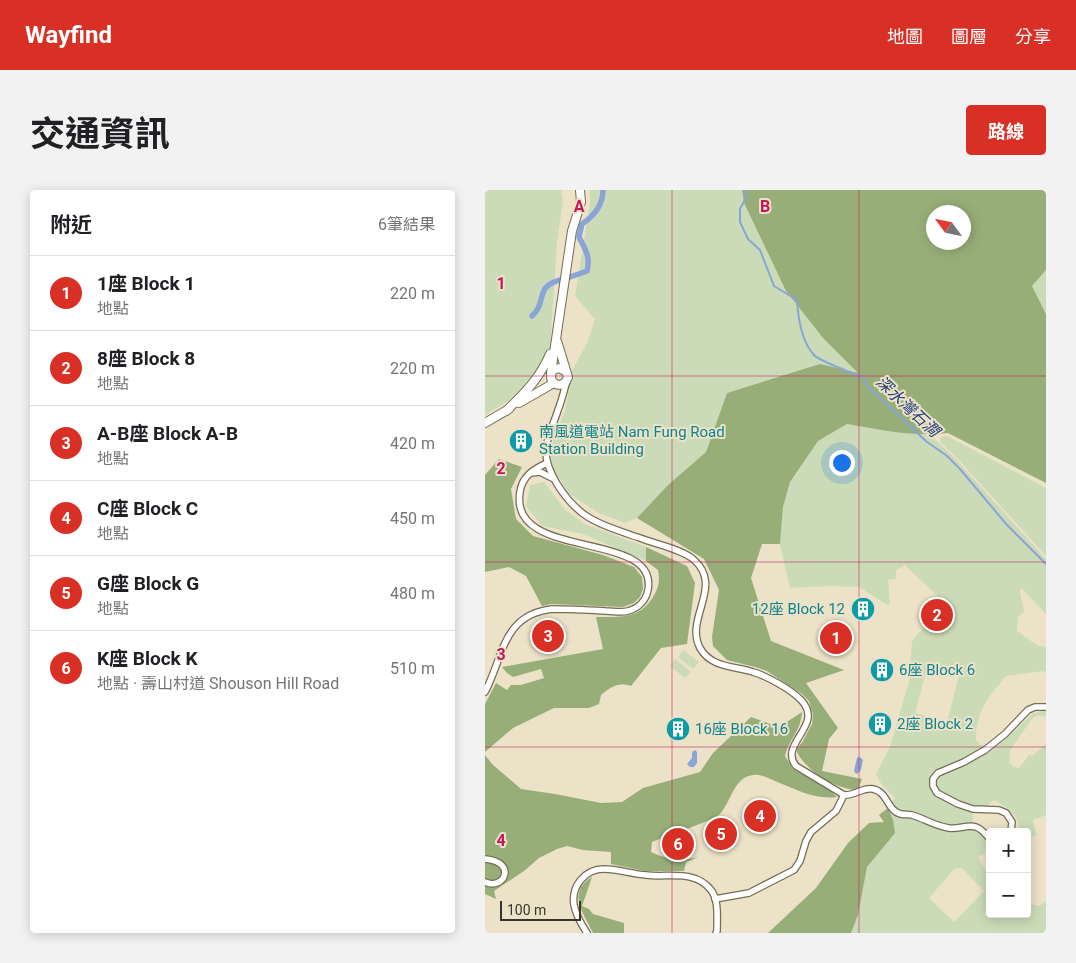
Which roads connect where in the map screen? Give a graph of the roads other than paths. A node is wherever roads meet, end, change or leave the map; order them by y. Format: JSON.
{"nodes":[{"id":1,"x":580,"y":190,"type":"edge"},
{"id":2,"x":556,"y":336,"type":"junction"},
{"id":3,"x":565,"y":370,"type":"junction"},
{"id":4,"x":553,"y":379,"type":"junction"},
{"id":5,"x":567,"y":380,"type":"junction"},
{"id":6,"x":559,"y":409,"type":"junction"},
{"id":7,"x":506,"y":411,"type":"junction"},
{"id":8,"x":485,"y":423,"type":"edge"},
{"id":9,"x":547,"y":464,"type":"junction"},
{"id":10,"x":527,"y":475,"type":"junction"},
{"id":11,"x":555,"y":481,"type":"junction"},
{"id":12,"x":485,"y":692,"type":"edge"},
{"id":13,"x":1046,"y":707,"type":"edge"},
{"id":14,"x":844,"y":795,"type":"junction"},
{"id":15,"x":1011,"y":828,"type":"edge"},
{"id":16,"x":986,"y":834,"type":"edge"},
{"id":17,"x":485,"y":859,"type":"edge"},
{"id":18,"x":485,"y":882,"type":"edge"},
{"id":19,"x":715,"y":899,"type":"junction"},
{"id":20,"x":587,"y":933,"type":"edge"},
{"id":21,"x":716,"y":933,"type":"edge"}],
"edges":[{"from":1,"to":2,"type":"main road"},
{"from":2,"to":3,"type":"main road"},
{"from":2,"to":4,"type":"main road"},
{"from":2,"to":7,"type":"main road"},
{"from":3,"to":4,"type":"main road"},
{"from":3,"to":5,"type":"main road"},
{"from":4,"to":5,"type":"main road"},
{"from":4,"to":6,"type":"street"},
{"from":4,"to":7,"type":"main road"},
{"from":5,"to":6,"type":"street"},
{"from":6,"to":9,"type":"street"},
{"from":7,"to":8,"type":"main road"},
{"from":9,"to":10,"type":"street"},
{"from":9,"to":11,"type":"street"},
{"from":10,"to":11,"type":"street"},
{"from":10,"to":12,"type":"street"},
{"from":11,"to":14,"type":"street"},
{"from":13,"to":15,"type":"street"},
{"from":14,"to":16,"type":"street"},
{"from":14,"to":19,"type":"street"},
{"from":17,"to":18,"type":"street"},
{"from":19,"to":20,"type":"street"},
{"from":19,"to":21,"type":"street"}]}
